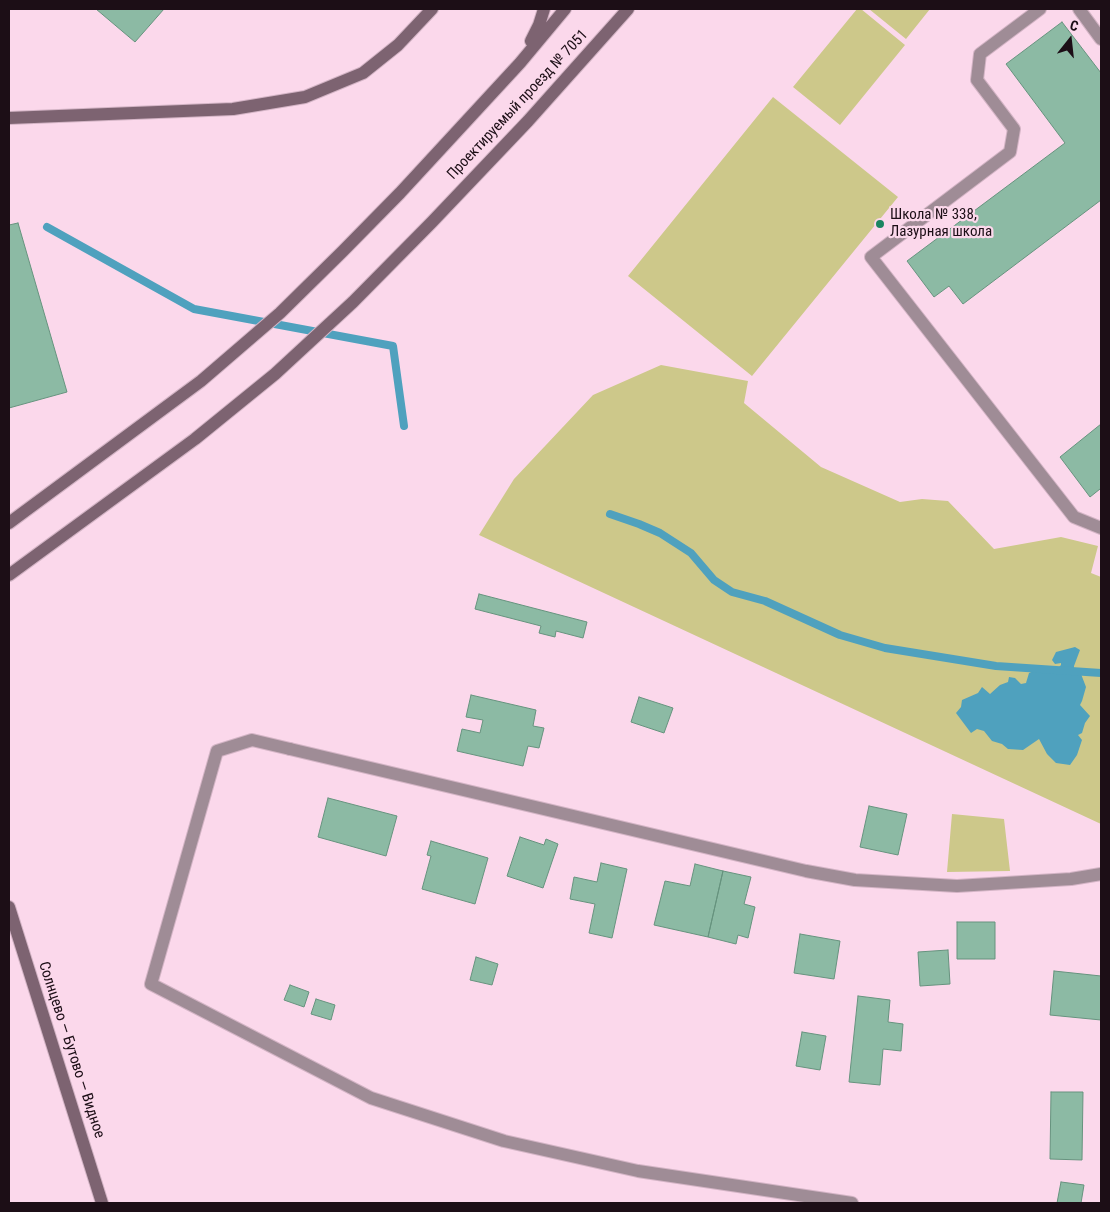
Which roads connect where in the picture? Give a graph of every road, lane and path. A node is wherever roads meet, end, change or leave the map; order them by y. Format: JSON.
{"nodes":[{"id":1,"x":432,"y":9,"type":"edge"},
{"id":2,"x":544,"y":9,"type":"edge"},
{"id":3,"x":565,"y":9,"type":"edge"},
{"id":4,"x":628,"y":9,"type":"edge"},
{"id":5,"x":1040,"y":9,"type":"edge"},
{"id":6,"x":1079,"y":9,"type":"edge"},
{"id":7,"x":1101,"y":39,"type":"edge"},
{"id":8,"x":520,"y":62,"type":"junction"},
{"id":9,"x":9,"y":118,"type":"edge"},
{"id":10,"x":9,"y":523,"type":"edge"},
{"id":11,"x":1101,"y":528,"type":"edge"},
{"id":12,"x":9,"y":575,"type":"edge"},
{"id":13,"x":1101,"y":874,"type":"edge"},
{"id":14,"x":9,"y":907,"type":"edge"},
{"id":15,"x":102,"y":1203,"type":"edge"},
{"id":16,"x":852,"y":1203,"type":"edge"}],
"edges":[{"from":1,"to":9,"type":"main road"},
{"from":2,"to":8,"type":"main road"},
{"from":3,"to":8,"type":"main road","name":"Проектируемый проезд № 7051"},
{"from":4,"to":12,"type":"main road","name":"Проектируемый проезд № 7051"},
{"from":5,"to":11,"type":"street"},
{"from":6,"to":7,"type":"street"},
{"from":8,"to":10,"type":"main road","name":"Проектируемый проезд № 7051"},
{"from":13,"to":16,"type":"street"},
{"from":14,"to":15,"type":"main road","name":"Солнцево — Бутово — Видное"}]}
